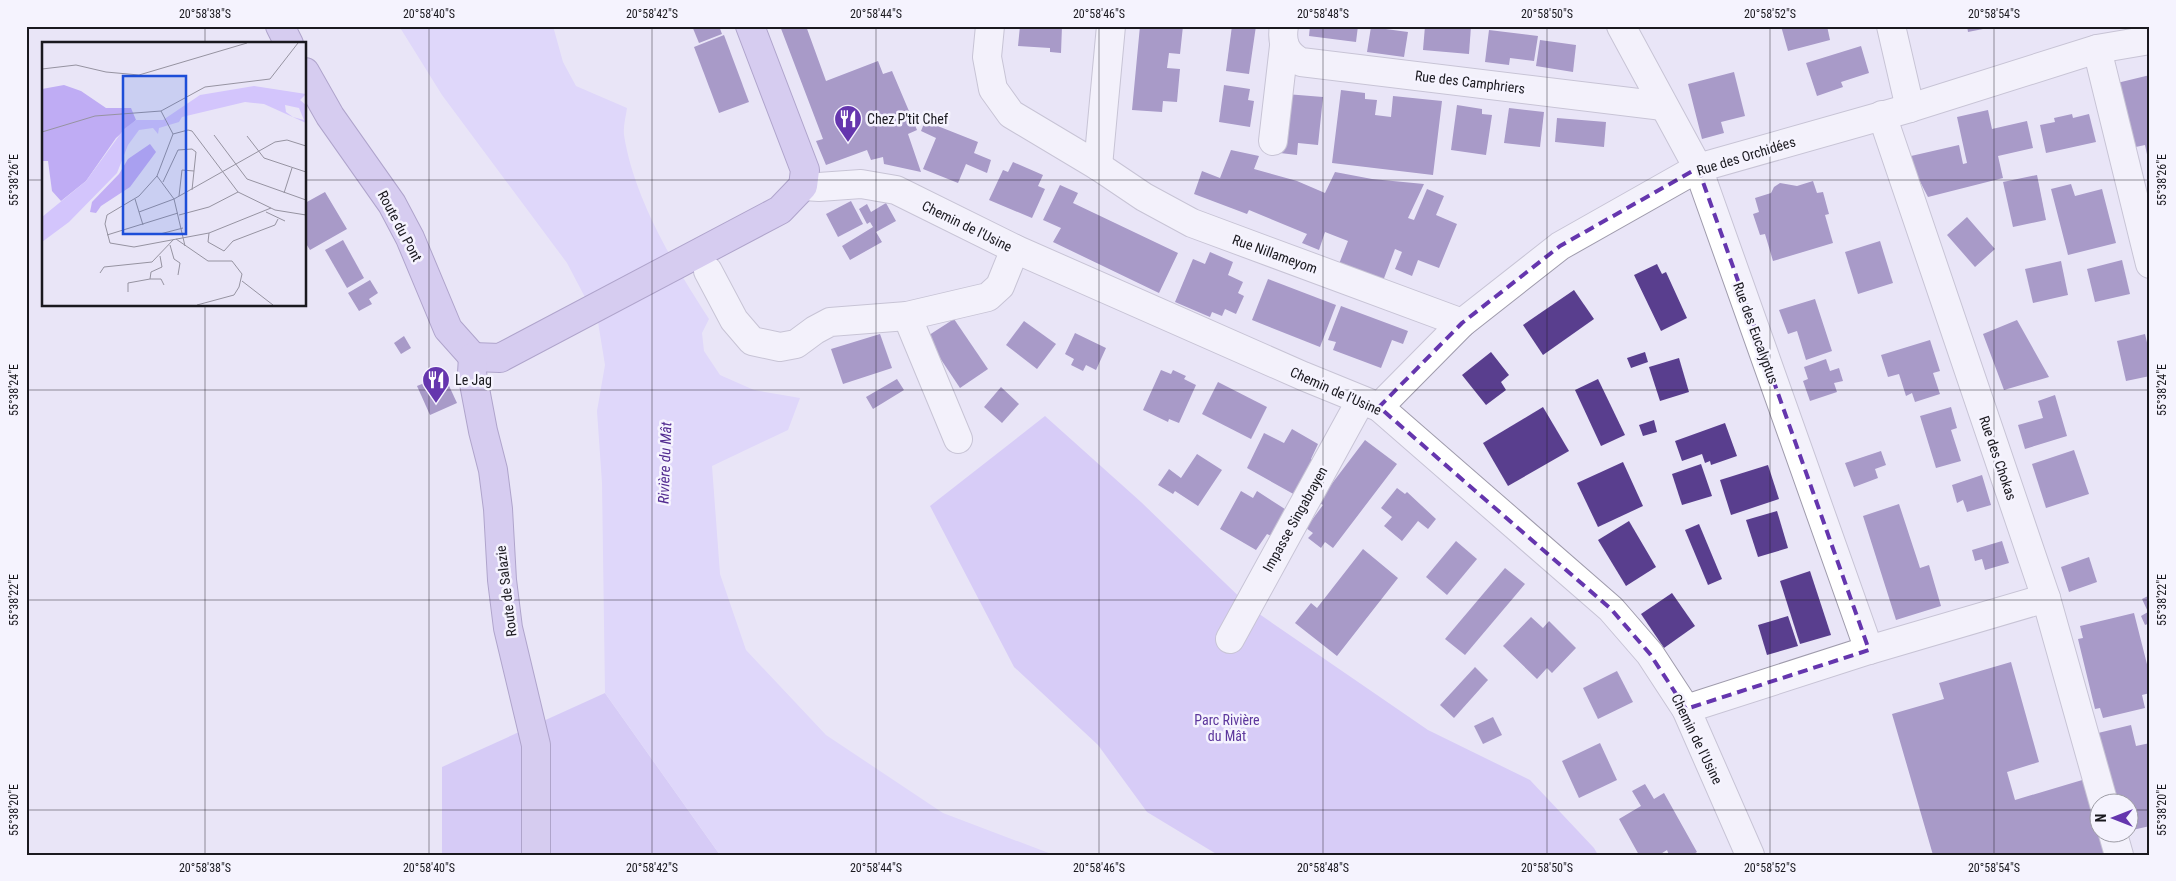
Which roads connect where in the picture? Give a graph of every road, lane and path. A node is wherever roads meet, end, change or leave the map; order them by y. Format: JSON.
{"nodes":[{"id":1,"x":750,"y":26,"type":"edge"},
{"id":2,"x":990,"y":26,"type":"edge"},
{"id":3,"x":1112,"y":26,"type":"edge"},
{"id":4,"x":1621,"y":26,"type":"edge"},
{"id":5,"x":1891,"y":26,"type":"edge"},
{"id":6,"x":1284,"y":36,"type":"edge"},
{"id":7,"x":2150,"y":40,"type":"edge"},
{"id":8,"x":2097,"y":50,"type":"junction"},
{"id":9,"x":306,"y":74,"type":"edge"},
{"id":10,"x":1663,"y":106,"type":"junction"},
{"id":11,"x":1910,"y":108,"type":"junction"},
{"id":12,"x":1882,"y":115,"type":"junction"},
{"id":13,"x":1273,"y":141,"type":"dead end"},
{"id":14,"x":1098,"y":166,"type":"junction"},
{"id":15,"x":1698,"y":168,"type":"junction"},
{"id":16,"x":803,"y":186,"type":"junction"},
{"id":17,"x":1015,"y":249,"type":"junction"},
{"id":18,"x":2150,"y":264,"type":"edge"},
{"id":19,"x":708,"y":271,"type":"dead end"},
{"id":20,"x":907,"y":316,"type":"junction"},
{"id":21,"x":1462,"y":323,"type":"junction"},
{"id":22,"x":473,"y":357,"type":"junction"},
{"id":23,"x":1370,"y":404,"type":"junction"},
{"id":24,"x":958,"y":439,"type":"dead end"},
{"id":25,"x":2046,"y":598,"type":"junction"},
{"id":26,"x":1230,"y":639,"type":"dead end"},
{"id":27,"x":1869,"y":650,"type":"junction"},
{"id":28,"x":1686,"y":710,"type":"junction"},
{"id":29,"x":2101,"y":794,"type":"edge"},
{"id":30,"x":536,"y":855,"type":"edge"},
{"id":31,"x":1750,"y":855,"type":"edge"}],
"edges":[{"from":1,"to":16,"type":"main road"},
{"from":2,"to":14,"type":"street","name":"Rue Nillameyom"},
{"from":3,"to":14,"type":"street"},
{"from":4,"to":10,"type":"street","name":"Rue des Eucalyptus"},
{"from":5,"to":11,"type":"street"},
{"from":6,"to":10,"type":"street","name":"Rue des Camphriers"},
{"from":6,"to":13,"type":"street","name":"Rue des Camphriers"},
{"from":7,"to":8,"type":"street","name":"Rue des Orchidées"},
{"from":8,"to":11,"type":"street","name":"Rue des Orchidées"},
{"from":8,"to":18,"type":"street"},
{"from":9,"to":22,"type":"main road","name":"Route du Pont"},
{"from":10,"to":15,"type":"street","name":"Rue des Eucalyptus"},
{"from":11,"to":12,"type":"street","name":"Rue des Orchidées"},
{"from":12,"to":15,"type":"street","name":"Rue des Orchidées"},
{"from":12,"to":25,"type":"street","name":"Rue des Chokas"},
{"from":14,"to":21,"type":"street","name":"Rue Nillameyom"},
{"from":15,"to":21,"type":"street","name":"Rue des Orchidées"},
{"from":15,"to":27,"type":"street","name":"Rue des Eucalyptus"},
{"from":16,"to":17,"type":"street","name":"Chemin de l'Usine"},
{"from":16,"to":22,"type":"main road"},
{"from":17,"to":20,"type":"street"},
{"from":17,"to":23,"type":"street","name":"Chemin de l'Usine"},
{"from":19,"to":20,"type":"street"},
{"from":20,"to":24,"type":"street"},
{"from":21,"to":23,"type":"street","name":"Rue des Orchidées"},
{"from":22,"to":30,"type":"main road","name":"Route de Salazie"},
{"from":23,"to":26,"type":"street","name":"Impasse Singabrayen"},
{"from":23,"to":28,"type":"street","name":"Chemin de l'Usine"},
{"from":25,"to":27,"type":"street"},
{"from":25,"to":29,"type":"street","name":"Rue des Chokas"},
{"from":27,"to":28,"type":"street"},
{"from":28,"to":31,"type":"street","name":"Chemin de l'Usine"}]}
